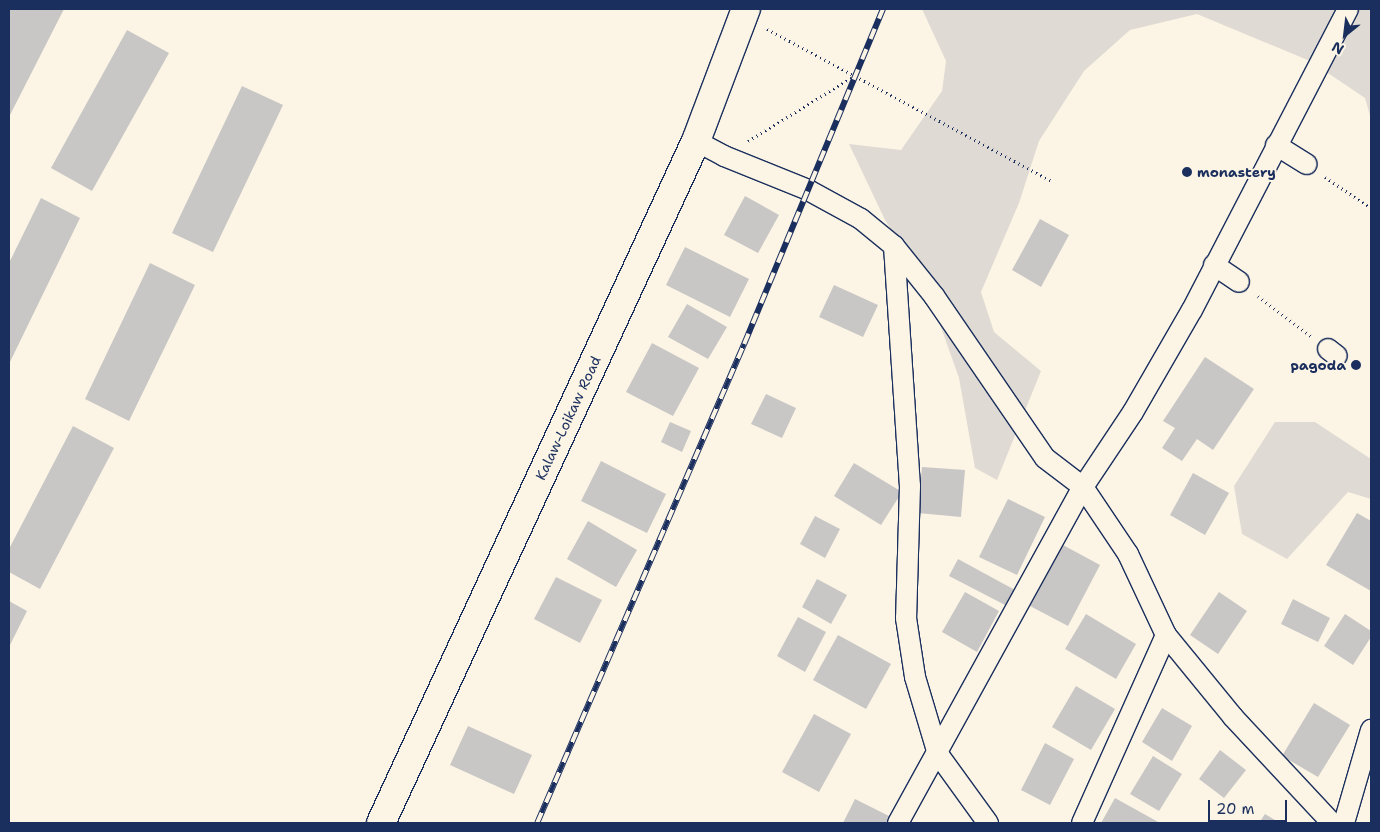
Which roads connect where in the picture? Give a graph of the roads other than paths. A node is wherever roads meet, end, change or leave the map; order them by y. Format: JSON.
{"nodes":[{"id":1,"x":1348,"y":9,"type":"edge"},
{"id":2,"x":745,"y":12,"type":"edge"},
{"id":3,"x":696,"y":141,"type":"junction"},
{"id":4,"x":1276,"y":145,"type":"junction"},
{"id":5,"x":1306,"y":164,"type":"road end"},
{"id":6,"x":894,"y":246,"type":"junction"},
{"id":7,"x":1214,"y":265,"type":"junction"},
{"id":8,"x":1239,"y":282,"type":"road end"},
{"id":9,"x":1083,"y":487,"type":"junction"},
{"id":10,"x":1166,"y":635,"type":"junction"},
{"id":11,"x":1371,"y":730,"type":"edge"},
{"id":12,"x":938,"y":754,"type":"junction"},
{"id":13,"x":381,"y":823,"type":"edge"},
{"id":14,"x":898,"y":823,"type":"edge"},
{"id":15,"x":988,"y":823,"type":"edge"},
{"id":16,"x":1082,"y":823,"type":"edge"},
{"id":17,"x":1332,"y":823,"type":"edge"},
{"id":18,"x":1344,"y":823,"type":"edge"}],
"edges":[{"from":1,"to":4,"type":"street"},
{"from":2,"to":3,"type":"main road","name":"Kalaw-Loikaw Road"},
{"from":3,"to":6,"type":"street"},
{"from":3,"to":13,"type":"main road","name":"Kalaw-Loikaw Road"},
{"from":4,"to":5,"type":"street"},
{"from":4,"to":7,"type":"street"},
{"from":6,"to":9,"type":"street"},
{"from":6,"to":12,"type":"street"},
{"from":7,"to":8,"type":"street"},
{"from":7,"to":9,"type":"street"},
{"from":9,"to":10,"type":"street"},
{"from":9,"to":12,"type":"street"},
{"from":10,"to":16,"type":"street"},
{"from":10,"to":17,"type":"street"},
{"from":11,"to":18,"type":"street"},
{"from":12,"to":14,"type":"street"},
{"from":12,"to":15,"type":"street"}]}
